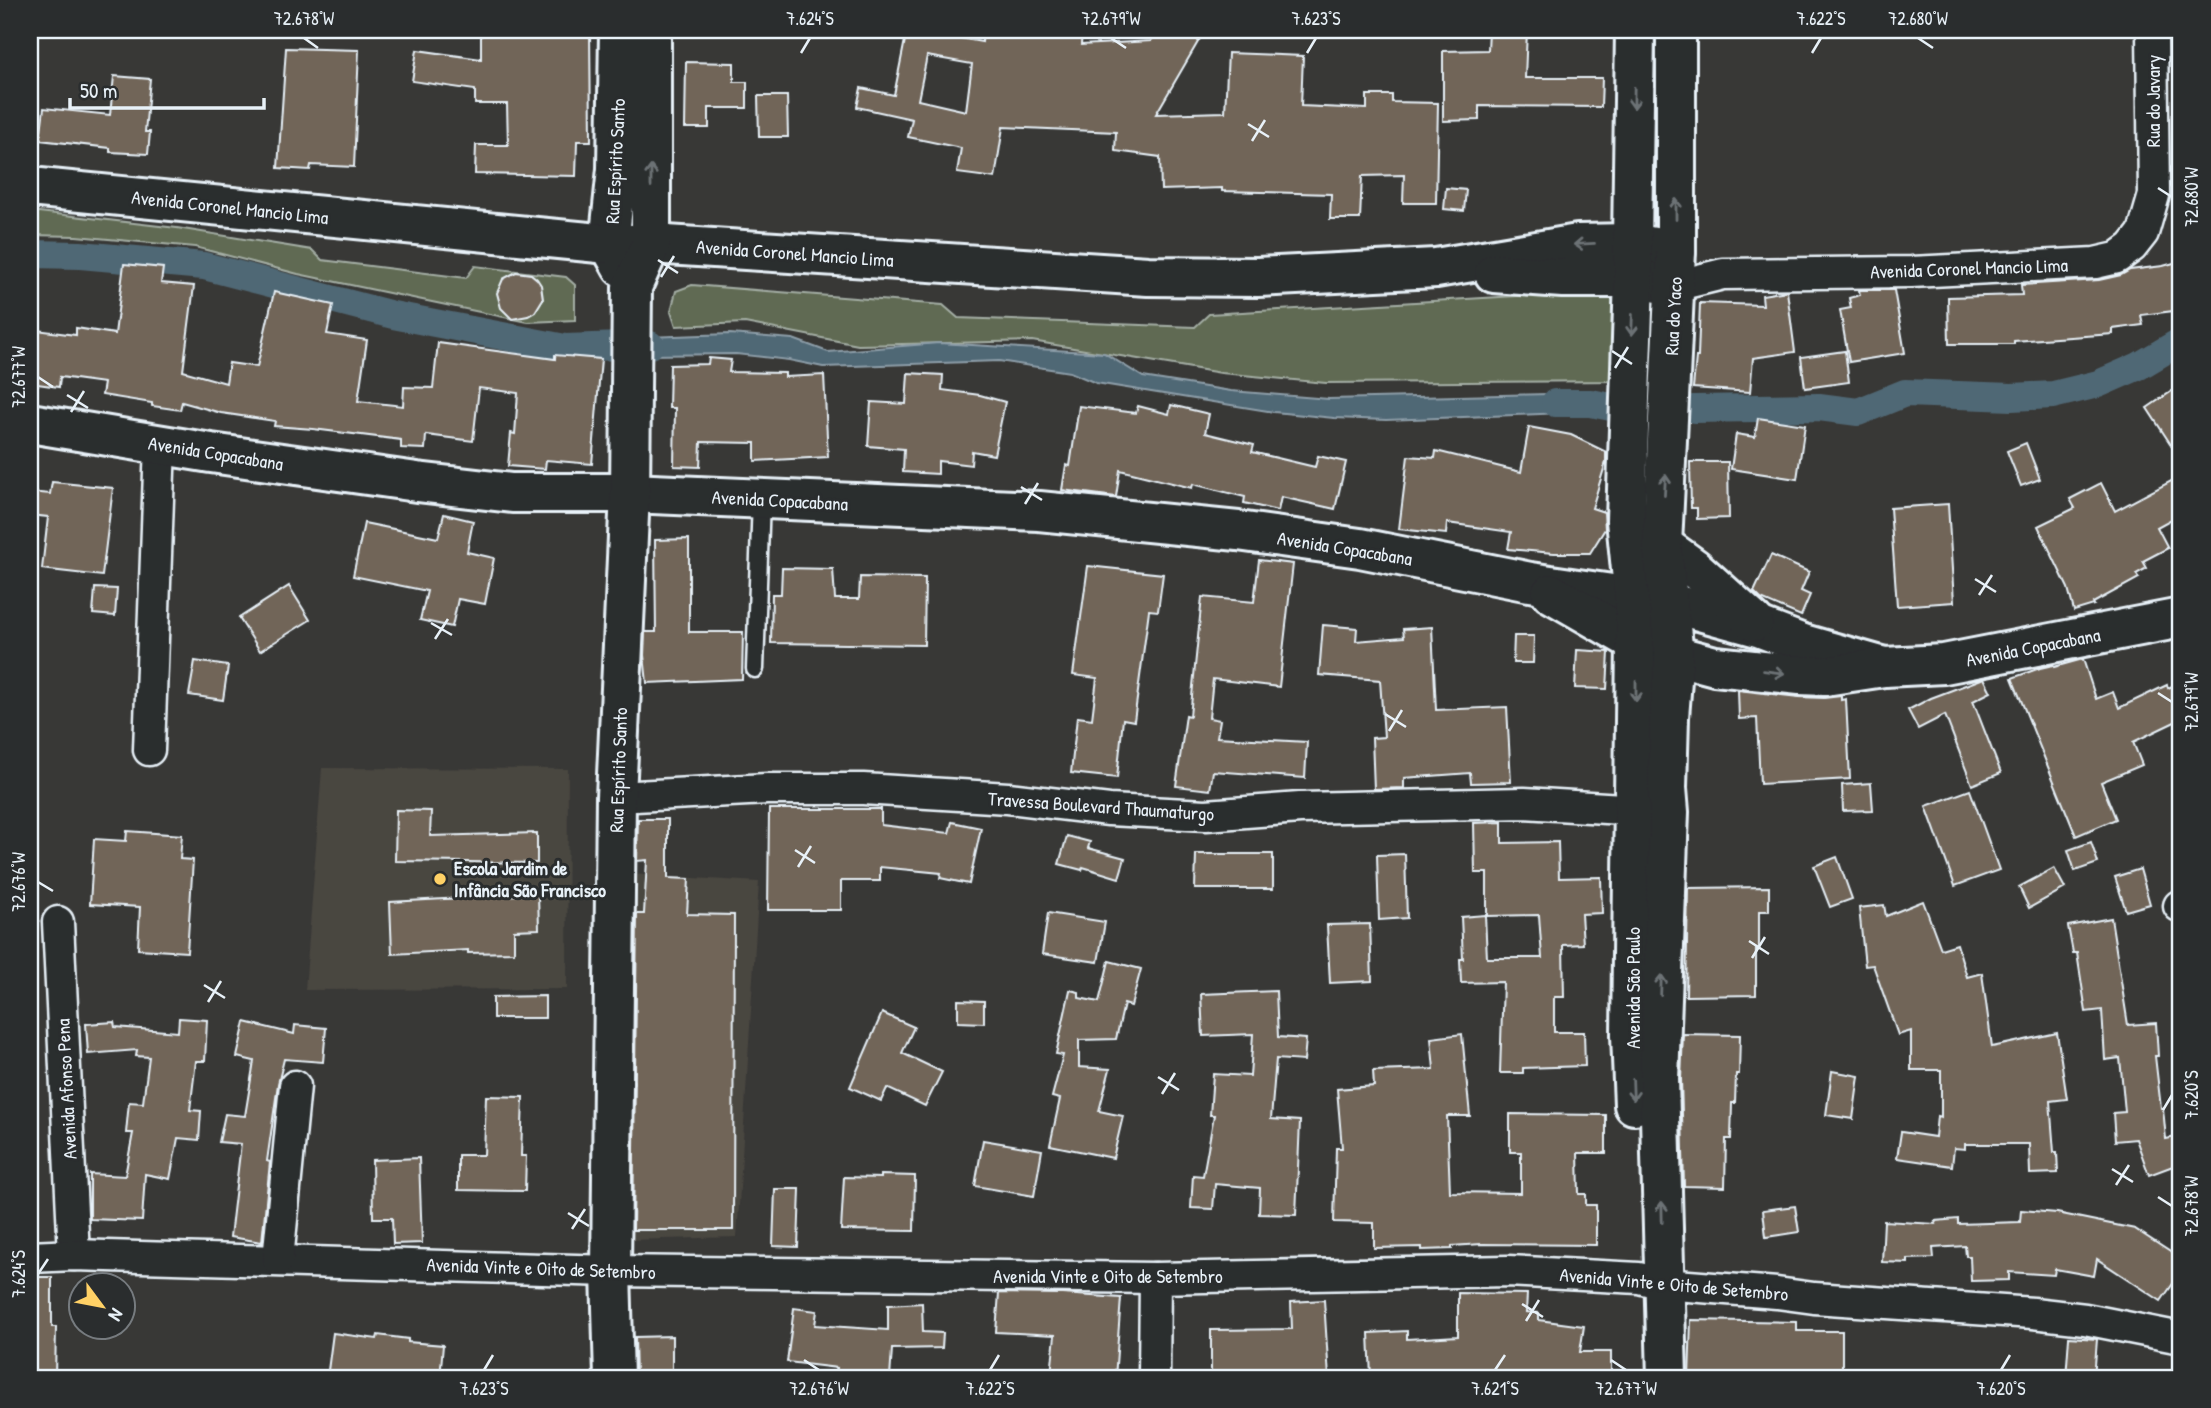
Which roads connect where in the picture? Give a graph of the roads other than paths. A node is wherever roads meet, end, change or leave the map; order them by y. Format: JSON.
{"nodes":[{"id":1,"x":619,"y":30,"type":"edge"},
{"id":2,"x":651,"y":30,"type":"edge"},
{"id":3,"x":1635,"y":30,"type":"edge"},
{"id":4,"x":1676,"y":30,"type":"edge"},
{"id":5,"x":2152,"y":30,"type":"edge"},
{"id":6,"x":2153,"y":173,"type":"joint"},
{"id":7,"x":30,"y":187,"type":"edge"},
{"id":8,"x":609,"y":244,"type":"junction"},
{"id":9,"x":651,"y":244,"type":"junction"},
{"id":10,"x":1633,"y":261,"type":"junction"},
{"id":11,"x":1675,"y":269,"type":"junction"},
{"id":12,"x":632,"y":287,"type":"junction"},
{"id":13,"x":30,"y":423,"type":"edge"},
{"id":14,"x":160,"y":444,"type":"junction"},
{"id":15,"x":630,"y":493,"type":"junction"},
{"id":16,"x":761,"y":499,"type":"junction"},
{"id":17,"x":1626,"y":520,"type":"junction"},
{"id":18,"x":1662,"y":545,"type":"junction"},
{"id":19,"x":1539,"y":583,"type":"junction"},
{"id":20,"x":1651,"y":600,"type":"junction"},
{"id":21,"x":2181,"y":618,"type":"edge"},
{"id":22,"x":1761,"y":628,"type":"junction"},
{"id":23,"x":1636,"y":642,"type":"junction"},
{"id":24,"x":1674,"y":655,"type":"junction"},
{"id":25,"x":1732,"y":667,"type":"junction"},
{"id":26,"x":1884,"y":667,"type":"junction"},
{"id":27,"x":755,"y":669,"type":"dead end"},
{"id":28,"x":1670,"y":713,"type":"junction"},
{"id":29,"x":149,"y":750,"type":"dead end"},
{"id":30,"x":616,"y":797,"type":"junction"},
{"id":31,"x":1652,"y":811,"type":"junction"},
{"id":32,"x":58,"y":922,"type":"dead end"},
{"id":33,"x":295,"y":1086,"type":"dead end"},
{"id":34,"x":74,"y":1255,"type":"junction"},
{"id":35,"x":30,"y":1257,"type":"edge"},
{"id":36,"x":278,"y":1260,"type":"junction"},
{"id":37,"x":611,"y":1271,"type":"junction"},
{"id":38,"x":1155,"y":1278,"type":"junction"},
{"id":39,"x":1651,"y":1281,"type":"junction"},
{"id":40,"x":2181,"y":1338,"type":"edge"},
{"id":41,"x":614,"y":1378,"type":"edge"},
{"id":42,"x":1154,"y":1378,"type":"edge"},
{"id":43,"x":1640,"y":1378,"type":"edge"},
{"id":44,"x":1667,"y":1378,"type":"edge"}],
"edges":[{"from":1,"to":8,"type":"street","name":"Rua Espírito Santo"},
{"from":9,"to":2,"type":"street","name":"Rua Espírito Santo","one_way":true},
{"from":3,"to":10,"type":"street","name":"Rua do Yaco","one_way":true},
{"from":11,"to":4,"type":"street","name":"Rua do Yaco","one_way":true},
{"from":5,"to":6,"type":"street","name":"Rua do Javary"},
{"from":6,"to":11,"type":"street","name":"Avenida Coronel Mancio Lima"},
{"from":7,"to":8,"type":"street","name":"Avenida Coronel Mancio Lima"},
{"from":8,"to":9,"type":"street","name":"Avenida Coronel Mancio Lima"},
{"from":8,"to":12,"type":"street","name":"Rua Espírito Santo"},
{"from":9,"to":10,"type":"street","name":"Avenida Coronel Mancio Lima"},
{"from":9,"to":12,"type":"street","name":"Rua Espírito Santo"},
{"from":10,"to":11,"type":"street","name":"Avenida Coronel Mancio Lima"},
{"from":10,"to":17,"type":"street","name":"Rua do Yaco","one_way":true},
{"from":18,"to":11,"type":"street","name":"Rua do Yaco","one_way":true},
{"from":12,"to":15,"type":"street","name":"Rua Espírito Santo"},
{"from":13,"to":14,"type":"street","name":"Avenida Copacabana"},
{"from":14,"to":15,"type":"street","name":"Avenida Copacabana"},
{"from":14,"to":29,"type":"street"},
{"from":15,"to":16,"type":"street","name":"Avenida Copacabana"},
{"from":15,"to":30,"type":"street","name":"Rua Espírito Santo"},
{"from":16,"to":19,"type":"street","name":"Avenida Copacabana"},
{"from":16,"to":27,"type":"lane"},
{"from":17,"to":19,"type":"street"},
{"from":17,"to":20,"type":"street","name":"Rua do Yaco"},
{"from":18,"to":20,"type":"street","name":"Rua do Yaco"},
{"from":18,"to":22,"type":"street"},
{"from":19,"to":20,"type":"street","name":"Avenida Copacabana"},
{"from":19,"to":23,"type":"street","name":"Avenida Copacabana"},
{"from":20,"to":22,"type":"street","name":"Avenida Copacabana"},
{"from":20,"to":23,"type":"street","name":"Avenida São Paulo"},
{"from":20,"to":24,"type":"street","name":"Avenida São Paulo"},
{"from":21,"to":26,"type":"street","name":"Avenida Copacabana"},
{"from":22,"to":26,"type":"street","name":"Avenida Copacabana"},
{"from":23,"to":24,"type":"street","name":"Avenida Copacabana"},
{"from":23,"to":31,"type":"street","name":"Avenida São Paulo","one_way":true},
{"from":24,"to":25,"type":"street","name":"Avenida Copacabana"},
{"from":24,"to":28,"type":"street","name":"Avenida São Paulo"},
{"from":25,"to":26,"type":"street","name":"Avenida Copacabana","one_way":true},
{"from":25,"to":28,"type":"street"},
{"from":28,"to":31,"type":"street","name":"Avenida São Paulo"},
{"from":30,"to":31,"type":"street","name":"Travessa Boulevard Thaumaturgo"},
{"from":30,"to":37,"type":"street","name":"Rua Espírito Santo"},
{"from":31,"to":39,"type":"street","name":"Avenida São Paulo"},
{"from":32,"to":34,"type":"street","name":"Avenida Afonso Pena"},
{"from":33,"to":36,"type":"street"},
{"from":34,"to":35,"type":"street","name":"Avenida Vinte e Oito de Setembro"},
{"from":34,"to":36,"type":"street","name":"Avenida Vinte e Oito de Setembro"},
{"from":36,"to":37,"type":"street","name":"Avenida Vinte e Oito de Setembro"},
{"from":37,"to":38,"type":"street","name":"Avenida Vinte e Oito de Setembro"},
{"from":37,"to":41,"type":"street","name":"Rua Espírito Santo"},
{"from":38,"to":39,"type":"street","name":"Avenida Vinte e Oito de Setembro"},
{"from":38,"to":42,"type":"street"},
{"from":39,"to":40,"type":"street","name":"Avenida Vinte e Oito de Setembro"},
{"from":39,"to":43,"type":"street","name":"Avenida São Paulo"},
{"from":39,"to":44,"type":"street","name":"Avenida São Paulo"}]}
